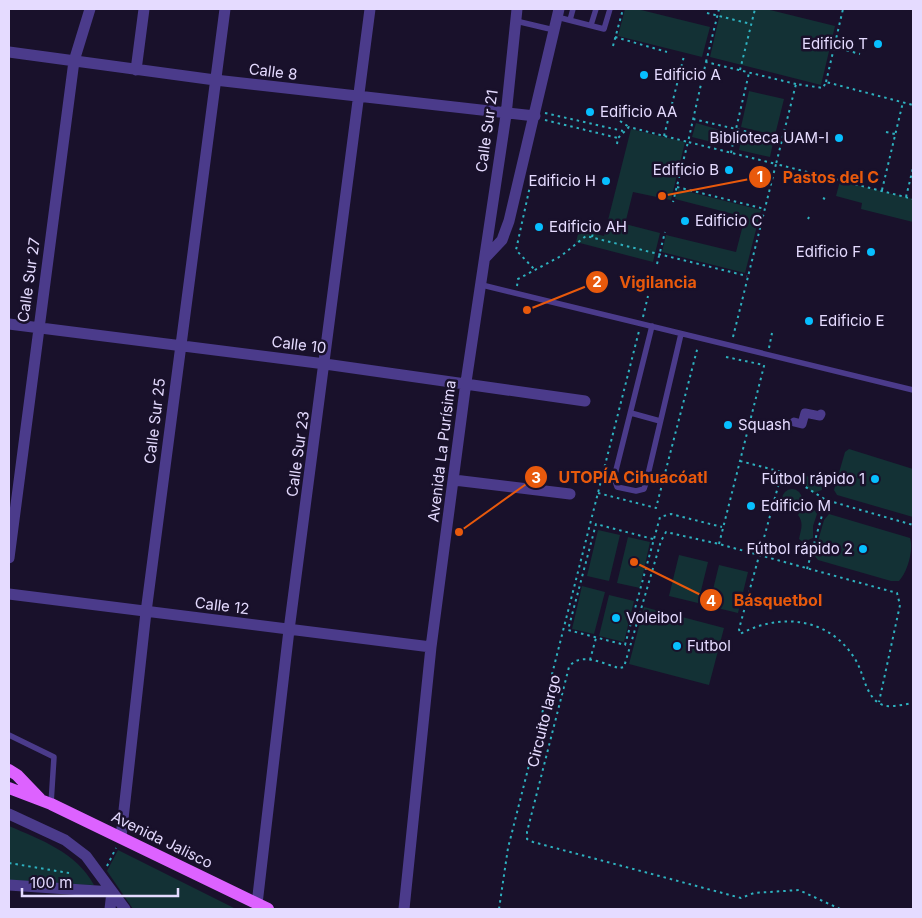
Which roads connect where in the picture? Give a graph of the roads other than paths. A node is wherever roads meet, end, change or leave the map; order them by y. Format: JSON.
{"nodes":[{"id":1,"x":90,"y":9,"type":"edge"},
{"id":2,"x":144,"y":9,"type":"edge"},
{"id":3,"x":225,"y":9,"type":"edge"},
{"id":4,"x":370,"y":9,"type":"edge"},
{"id":5,"x":517,"y":9,"type":"edge"},
{"id":6,"x":573,"y":9,"type":"edge"},
{"id":7,"x":596,"y":9,"type":"edge"},
{"id":8,"x":610,"y":9,"type":"edge"},
{"id":9,"x":558,"y":13,"type":"edge"},
{"id":10,"x":570,"y":20,"type":"junction"},
{"id":11,"x":516,"y":21,"type":"junction"},
{"id":12,"x":591,"y":25,"type":"junction"},
{"id":13,"x":554,"y":30,"type":"junction"},
{"id":14,"x":9,"y":52,"type":"edge"},
{"id":15,"x":74,"y":60,"type":"junction"},
{"id":16,"x":136,"y":70,"type":"junction"},
{"id":17,"x":215,"y":80,"type":"junction"},
{"id":18,"x":359,"y":97,"type":"junction"},
{"id":19,"x":506,"y":115,"type":"junction"},
{"id":20,"x":534,"y":116,"type":"junction"},
{"id":21,"x":485,"y":258,"type":"junction"},
{"id":22,"x":482,"y":284,"type":"junction"},
{"id":23,"x":9,"y":324,"type":"edge"},
{"id":24,"x":652,"y":326,"type":"junction"},
{"id":25,"x":38,"y":328,"type":"junction"},
{"id":26,"x":681,"y":334,"type":"junction"},
{"id":27,"x":180,"y":346,"type":"junction"},
{"id":28,"x":325,"y":364,"type":"junction"},
{"id":29,"x":466,"y":382,"type":"junction"},
{"id":30,"x":913,"y":390,"type":"edge"},
{"id":31,"x":585,"y":401,"type":"dead end"},
{"id":32,"x":631,"y":413,"type":"junction"},
{"id":33,"x":821,"y":414,"type":"dead end"},
{"id":34,"x":660,"y":420,"type":"junction"},
{"id":35,"x":794,"y":422,"type":"dead end"},
{"id":36,"x":454,"y":480,"type":"junction"},
{"id":37,"x":570,"y":494,"type":"dead end"},
{"id":38,"x":9,"y":558,"type":"edge"},
{"id":39,"x":9,"y":594,"type":"edge"},
{"id":40,"x":146,"y":612,"type":"junction"},
{"id":41,"x":289,"y":630,"type":"junction"},
{"id":42,"x":431,"y":648,"type":"junction"},
{"id":43,"x":9,"y":735,"type":"edge"},
{"id":44,"x":9,"y":770,"type":"edge"},
{"id":45,"x":9,"y":788,"type":"edge"},
{"id":46,"x":46,"y":802,"type":"junction"},
{"id":47,"x":9,"y":814,"type":"edge"},
{"id":48,"x":121,"y":838,"type":"junction"},
{"id":49,"x":9,"y":885,"type":"edge"},
{"id":50,"x":112,"y":892,"type":"junction"},
{"id":51,"x":262,"y":906,"type":"edge"},
{"id":52,"x":110,"y":909,"type":"edge"},
{"id":53,"x":124,"y":909,"type":"edge"},
{"id":54,"x":404,"y":909,"type":"edge"}],
"edges":[{"from":1,"to":15,"type":"street","name":"Calle Sur 27"},
{"from":2,"to":16,"type":"street"},
{"from":3,"to":17,"type":"street","name":"Calle Sur 25"},
{"from":4,"to":18,"type":"street","name":"Calle Sur 23"},
{"from":5,"to":11,"type":"street","name":"Calle Sur 21"},
{"from":6,"to":10,"type":"lane"},
{"from":7,"to":12,"type":"lane"},
{"from":8,"to":12,"type":"lane"},
{"from":9,"to":10,"type":"lane"},
{"from":9,"to":13,"type":"street"},
{"from":10,"to":12,"type":"lane"},
{"from":11,"to":13,"type":"lane"},
{"from":11,"to":19,"type":"street","name":"Calle Sur 21"},
{"from":13,"to":20,"type":"street"},
{"from":14,"to":15,"type":"street","name":"Calle 8"},
{"from":15,"to":16,"type":"street","name":"Calle 8"},
{"from":15,"to":25,"type":"street","name":"Calle Sur 27"},
{"from":16,"to":17,"type":"street","name":"Calle 8"},
{"from":17,"to":18,"type":"street","name":"Calle 8"},
{"from":17,"to":27,"type":"street","name":"Calle Sur 25"},
{"from":18,"to":19,"type":"street","name":"Calle 8"},
{"from":18,"to":28,"type":"street","name":"Calle Sur 23"},
{"from":19,"to":20,"type":"street","name":"Calle 8"},
{"from":19,"to":21,"type":"street","name":"Calle Sur 21"},
{"from":20,"to":21,"type":"street"},
{"from":21,"to":22,"type":"street","name":"Avenida La Purísima"},
{"from":22,"to":24,"type":"lane"},
{"from":22,"to":29,"type":"street","name":"Avenida La Purísima"},
{"from":23,"to":25,"type":"street","name":"Calle 10"},
{"from":24,"to":26,"type":"lane"},
{"from":24,"to":32,"type":"lane"},
{"from":25,"to":27,"type":"street","name":"Calle 10"},
{"from":25,"to":38,"type":"street","name":"Calle Sur 27"},
{"from":26,"to":30,"type":"lane"},
{"from":26,"to":34,"type":"lane"},
{"from":27,"to":28,"type":"street","name":"Calle 10"},
{"from":27,"to":40,"type":"street","name":"Calle Sur 25"},
{"from":28,"to":29,"type":"street","name":"Calle 10"},
{"from":28,"to":41,"type":"street","name":"Calle Sur 23"},
{"from":29,"to":31,"type":"street","name":"Calle 10"},
{"from":29,"to":36,"type":"street","name":"Avenida La Purísima"},
{"from":32,"to":34,"type":"lane"},
{"from":32,"to":34,"type":"lane"},
{"from":33,"to":35,"type":"street"},
{"from":36,"to":37,"type":"street"},
{"from":36,"to":42,"type":"street","name":"Avenida La Purísima"},
{"from":39,"to":40,"type":"street","name":"Calle 12"},
{"from":40,"to":41,"type":"street","name":"Calle 12"},
{"from":40,"to":48,"type":"street","name":"Calle Sur 25"},
{"from":41,"to":42,"type":"street","name":"Calle 12"},
{"from":41,"to":51,"type":"street","name":"Calle Sur 23"},
{"from":42,"to":54,"type":"street","name":"Avenida La Purísima"},
{"from":43,"to":46,"type":"lane"},
{"from":44,"to":46,"type":"main road"},
{"from":45,"to":46,"type":"main road"},
{"from":46,"to":48,"type":"main road","name":"Avenida Jalisco"},
{"from":47,"to":50,"type":"street"},
{"from":48,"to":51,"type":"main road","name":"Avenida Jalisco"},
{"from":49,"to":50,"type":"street"},
{"from":50,"to":52,"type":"street"},
{"from":50,"to":53,"type":"street"}]}
